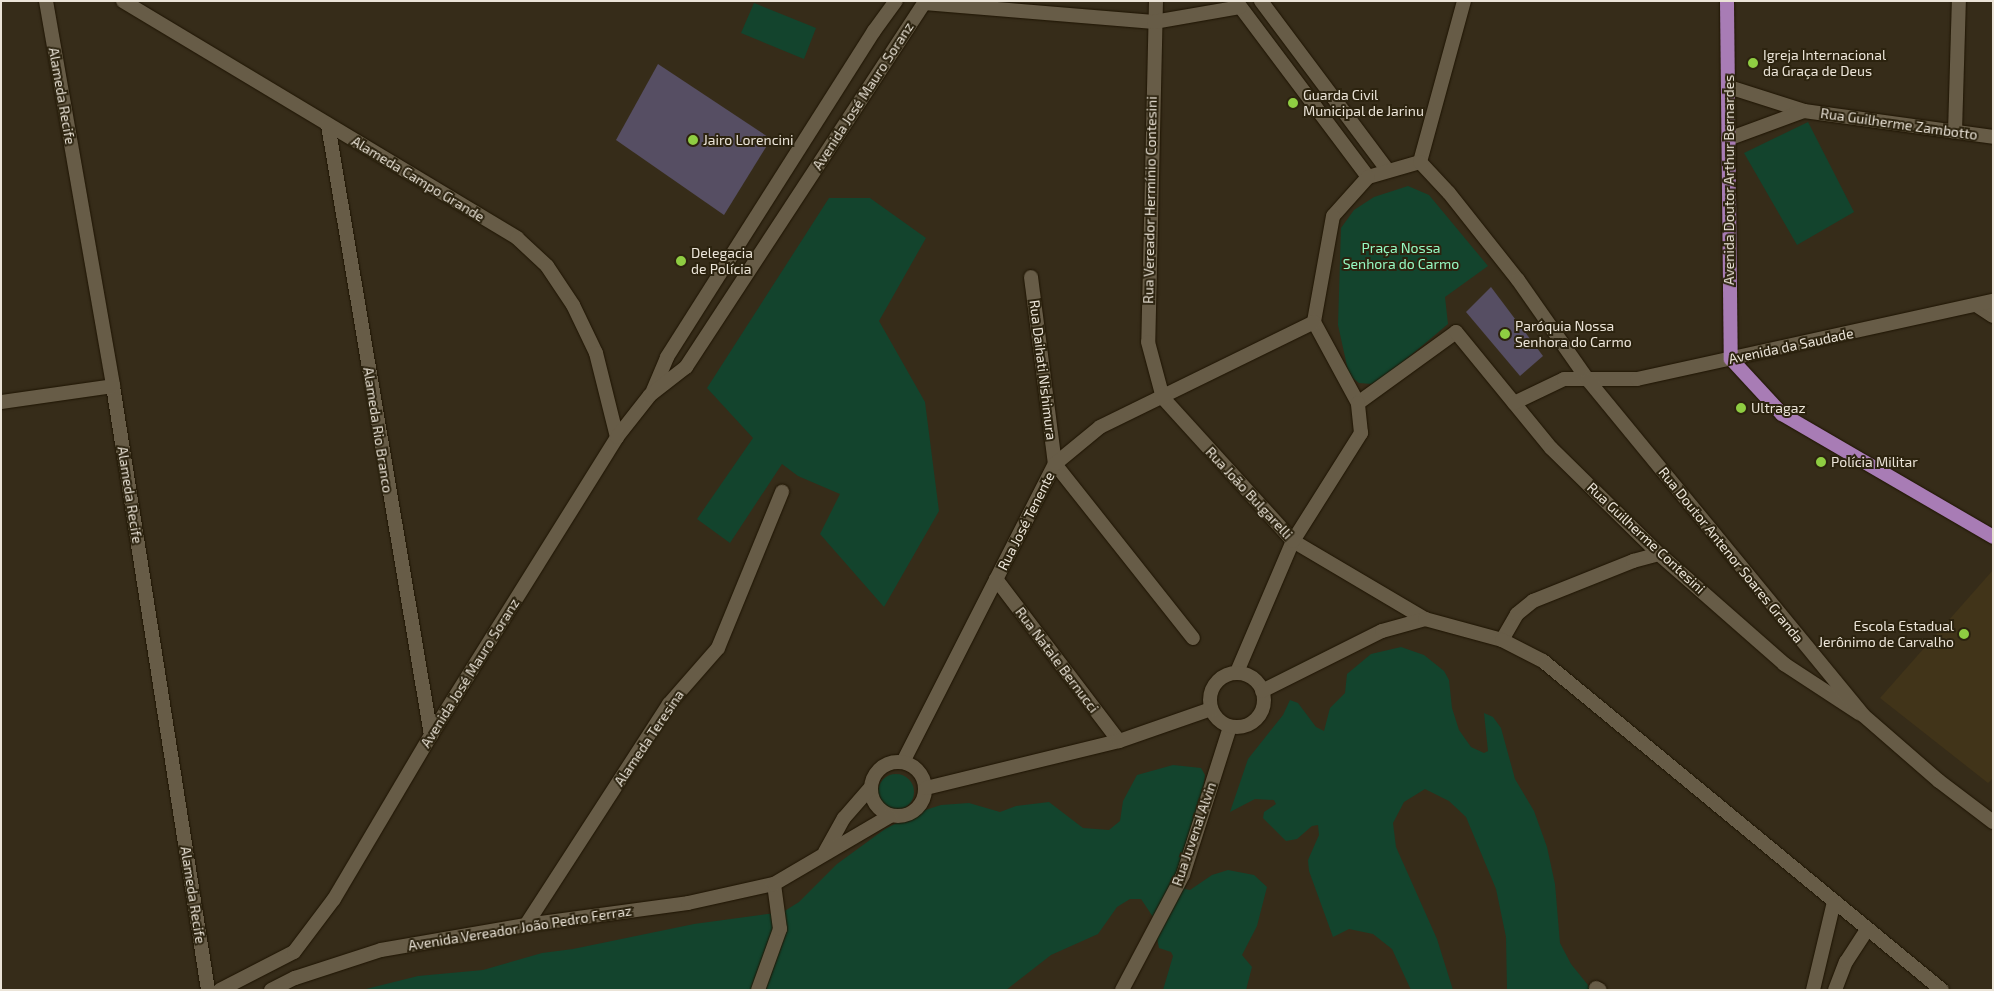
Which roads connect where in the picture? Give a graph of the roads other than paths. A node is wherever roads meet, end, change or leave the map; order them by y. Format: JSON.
{"nodes":[{"id":1,"x":46,"y":1,"type":"edge"},
{"id":2,"x":123,"y":1,"type":"edge"},
{"id":3,"x":896,"y":1,"type":"edge"},
{"id":4,"x":1156,"y":1,"type":"edge"},
{"id":5,"x":1261,"y":1,"type":"edge"},
{"id":6,"x":1464,"y":1,"type":"edge"},
{"id":7,"x":1728,"y":1,"type":"edge"},
{"id":8,"x":1959,"y":1,"type":"edge"},
{"id":9,"x":923,"y":2,"type":"edge"},
{"id":10,"x":1238,"y":4,"type":"edge"},
{"id":11,"x":1154,"y":22,"type":"junction"},
{"id":12,"x":1313,"y":70,"type":"junction"},
{"id":13,"x":1298,"y":80,"type":"junction"},
{"id":14,"x":1729,"y":87,"type":"junction"},
{"id":15,"x":1804,"y":111,"type":"junction"},
{"id":16,"x":328,"y":125,"type":"junction"},
{"id":17,"x":1954,"y":132,"type":"junction"},
{"id":18,"x":1993,"y":137,"type":"edge"},
{"id":19,"x":1728,"y":139,"type":"junction"},
{"id":20,"x":1420,"y":162,"type":"junction"},
{"id":21,"x":1388,"y":171,"type":"junction"},
{"id":22,"x":1368,"y":177,"type":"junction"},
{"id":23,"x":1031,"y":277,"type":"dead end"},
{"id":24,"x":1993,"y":301,"type":"edge"},
{"id":25,"x":1976,"y":305,"type":"junction"},
{"id":26,"x":1993,"y":316,"type":"edge"},
{"id":27,"x":1314,"y":322,"type":"junction"},
{"id":28,"x":1731,"y":359,"type":"junction"},
{"id":29,"x":1588,"y":380,"type":"junction"},
{"id":30,"x":113,"y":386,"type":"junction"},
{"id":31,"x":650,"y":395,"type":"junction"},
{"id":32,"x":1163,"y":398,"type":"junction"},
{"id":33,"x":1,"y":402,"type":"edge"},
{"id":34,"x":1358,"y":402,"type":"junction"},
{"id":35,"x":1514,"y":403,"type":"junction"},
{"id":36,"x":617,"y":437,"type":"junction"},
{"id":37,"x":1055,"y":464,"type":"junction"},
{"id":38,"x":782,"y":492,"type":"dead end"},
{"id":39,"x":1993,"y":537,"type":"edge"},
{"id":40,"x":1293,"y":541,"type":"junction"},
{"id":41,"x":1659,"y":554,"type":"junction"},
{"id":42,"x":996,"y":579,"type":"junction"},
{"id":43,"x":1426,"y":619,"type":"junction"},
{"id":44,"x":1193,"y":638,"type":"dead end"},
{"id":45,"x":1502,"y":640,"type":"junction"},
{"id":46,"x":1236,"y":672,"type":"junction"},
{"id":47,"x":1262,"y":691,"type":"junction"},
{"id":48,"x":1211,"y":709,"type":"junction"},
{"id":49,"x":1862,"y":715,"type":"junction"},
{"id":50,"x":1230,"y":727,"type":"junction"},
{"id":51,"x":431,"y":736,"type":"junction"},
{"id":52,"x":1119,"y":741,"type":"junction"},
{"id":53,"x":903,"y":762,"type":"junction"},
{"id":54,"x":871,"y":787,"type":"junction"},
{"id":55,"x":926,"y":788,"type":"junction"},
{"id":56,"x":890,"y":816,"type":"junction"},
{"id":57,"x":1993,"y":822,"type":"edge"},
{"id":58,"x":825,"y":852,"type":"junction"},
{"id":59,"x":774,"y":884,"type":"junction"},
{"id":60,"x":1834,"y":902,"type":"junction"},
{"id":61,"x":526,"y":924,"type":"junction"},
{"id":62,"x":1868,"y":930,"type":"junction"},
{"id":63,"x":208,"y":990,"type":"edge"},
{"id":64,"x":220,"y":990,"type":"edge"},
{"id":65,"x":271,"y":990,"type":"edge"},
{"id":66,"x":758,"y":990,"type":"edge"},
{"id":67,"x":1122,"y":990,"type":"edge"},
{"id":68,"x":1813,"y":990,"type":"edge"},
{"id":69,"x":1835,"y":990,"type":"edge"},
{"id":70,"x":1942,"y":990,"type":"edge"}],
"edges":[{"from":1,"to":30,"type":"street","name":"Alameda Recife"},
{"from":2,"to":16,"type":"street","name":"Alameda Campo Grande"},
{"from":3,"to":31,"type":"street","name":"Avenida José Mauro Soranz"},
{"from":4,"to":11,"type":"street","name":"Rua Vereador Hermínio Contesini"},
{"from":5,"to":12,"type":"street"},
{"from":6,"to":20,"type":"street"},
{"from":7,"to":14,"type":"main road","name":"Avenida Doutor Arthur Bernardes"},
{"from":8,"to":17,"type":"street"},
{"from":9,"to":11,"type":"street","name":"Avenida José Mauro Soranz"},
{"from":9,"to":31,"type":"street","name":"Avenida José Mauro Soranz"},
{"from":10,"to":11,"type":"street","name":"Avenida José Mauro Soranz"},
{"from":10,"to":13,"type":"street"},
{"from":11,"to":32,"type":"street","name":"Rua Vereador Hermínio Contesini"},
{"from":12,"to":13,"type":"street"},
{"from":12,"to":21,"type":"street"},
{"from":13,"to":22,"type":"street"},
{"from":14,"to":15,"type":"street","name":"Rua Guilherme Zambotto"},
{"from":14,"to":19,"type":"main road","name":"Avenida Doutor Arthur Bernardes"},
{"from":15,"to":17,"type":"street","name":"Rua Guilherme Zambotto"},
{"from":15,"to":19,"type":"street","name":"Rua Guilherme Zambotto"},
{"from":16,"to":36,"type":"street","name":"Alameda Campo Grande"},
{"from":16,"to":51,"type":"street","name":"Alameda Rio Branco"},
{"from":17,"to":18,"type":"street","name":"Rua Guilherme Zambotto"},
{"from":19,"to":28,"type":"main road","name":"Avenida Doutor Arthur Bernardes"},
{"from":20,"to":21,"type":"street"},
{"from":20,"to":29,"type":"street","name":"Rua Doutor Antenor Soares Granda"},
{"from":21,"to":22,"type":"street"},
{"from":22,"to":27,"type":"street"},
{"from":23,"to":37,"type":"street","name":"Rua Daihati Nishimura"},
{"from":24,"to":25,"type":"street","name":"Avenida da Saudade"},
{"from":25,"to":26,"type":"street"},
{"from":25,"to":28,"type":"street","name":"Avenida da Saudade"},
{"from":27,"to":32,"type":"street","name":"Rua José Tenente"},
{"from":27,"to":34,"type":"street"},
{"from":28,"to":29,"type":"street","name":"Avenida da Saudade"},
{"from":28,"to":39,"type":"main road"},
{"from":29,"to":35,"type":"street","name":"Avenida da Saudade"},
{"from":29,"to":49,"type":"street","name":"Rua Doutor Antenor Soares Granda"},
{"from":30,"to":33,"type":"street"},
{"from":30,"to":63,"type":"street","name":"Alameda Recife"},
{"from":31,"to":36,"type":"street","name":"Avenida José Mauro Soranz"},
{"from":32,"to":37,"type":"street","name":"Rua José Tenente"},
{"from":32,"to":40,"type":"street","name":"Rua João Bulgarelli"},
{"from":34,"to":35,"type":"street","name":"Rua Guilherme Contesini"},
{"from":34,"to":40,"type":"street"},
{"from":35,"to":41,"type":"street","name":"Rua Guilherme Contesini"},
{"from":36,"to":51,"type":"street","name":"Avenida José Mauro Soranz"},
{"from":37,"to":42,"type":"street","name":"Rua José Tenente"},
{"from":37,"to":44,"type":"street"},
{"from":38,"to":61,"type":"street","name":"Alameda Teresina"},
{"from":40,"to":43,"type":"street","name":"Rua João Bulgarelli"},
{"from":40,"to":46,"type":"street"},
{"from":41,"to":45,"type":"street"},
{"from":41,"to":49,"type":"street","name":"Rua Guilherme Contesini"},
{"from":42,"to":52,"type":"street","name":"Rua Natale Bernucci"},
{"from":42,"to":53,"type":"street","name":"Rua José Tenente"},
{"from":43,"to":45,"type":"street","name":"Rua João Bulgarelli"},
{"from":43,"to":47,"type":"street"},
{"from":45,"to":60,"type":"street","name":"Rua João Bulgarelli"},
{"from":46,"to":47,"type":"street"},
{"from":46,"to":48,"type":"street"},
{"from":47,"to":50,"type":"street"},
{"from":48,"to":50,"type":"street"},
{"from":48,"to":52,"type":"street"},
{"from":49,"to":57,"type":"street","name":"Rua Doutor Antenor Soares Granda"},
{"from":50,"to":67,"type":"street","name":"Rua Juvenal Alvin"},
{"from":51,"to":64,"type":"street","name":"Avenida José Mauro Soranz"},
{"from":52,"to":55,"type":"street"},
{"from":53,"to":54,"type":"street"},
{"from":53,"to":55,"type":"street"},
{"from":54,"to":56,"type":"street"},
{"from":54,"to":58,"type":"street","name":"Avenida Vereador João Pedro Ferraz"},
{"from":55,"to":56,"type":"street"},
{"from":56,"to":58,"type":"street","name":"Avenida Vereador João Pedro Ferraz"},
{"from":58,"to":59,"type":"street","name":"Avenida Vereador João Pedro Ferraz"},
{"from":59,"to":61,"type":"street","name":"Avenida Vereador João Pedro Ferraz"},
{"from":59,"to":66,"type":"street"},
{"from":60,"to":62,"type":"street","name":"Rua João Bulgarelli"},
{"from":60,"to":68,"type":"street"},
{"from":61,"to":65,"type":"street","name":"Avenida Vereador João Pedro Ferraz"},
{"from":62,"to":69,"type":"street"},
{"from":62,"to":70,"type":"street","name":"Rua João Bulgarelli"}]}
